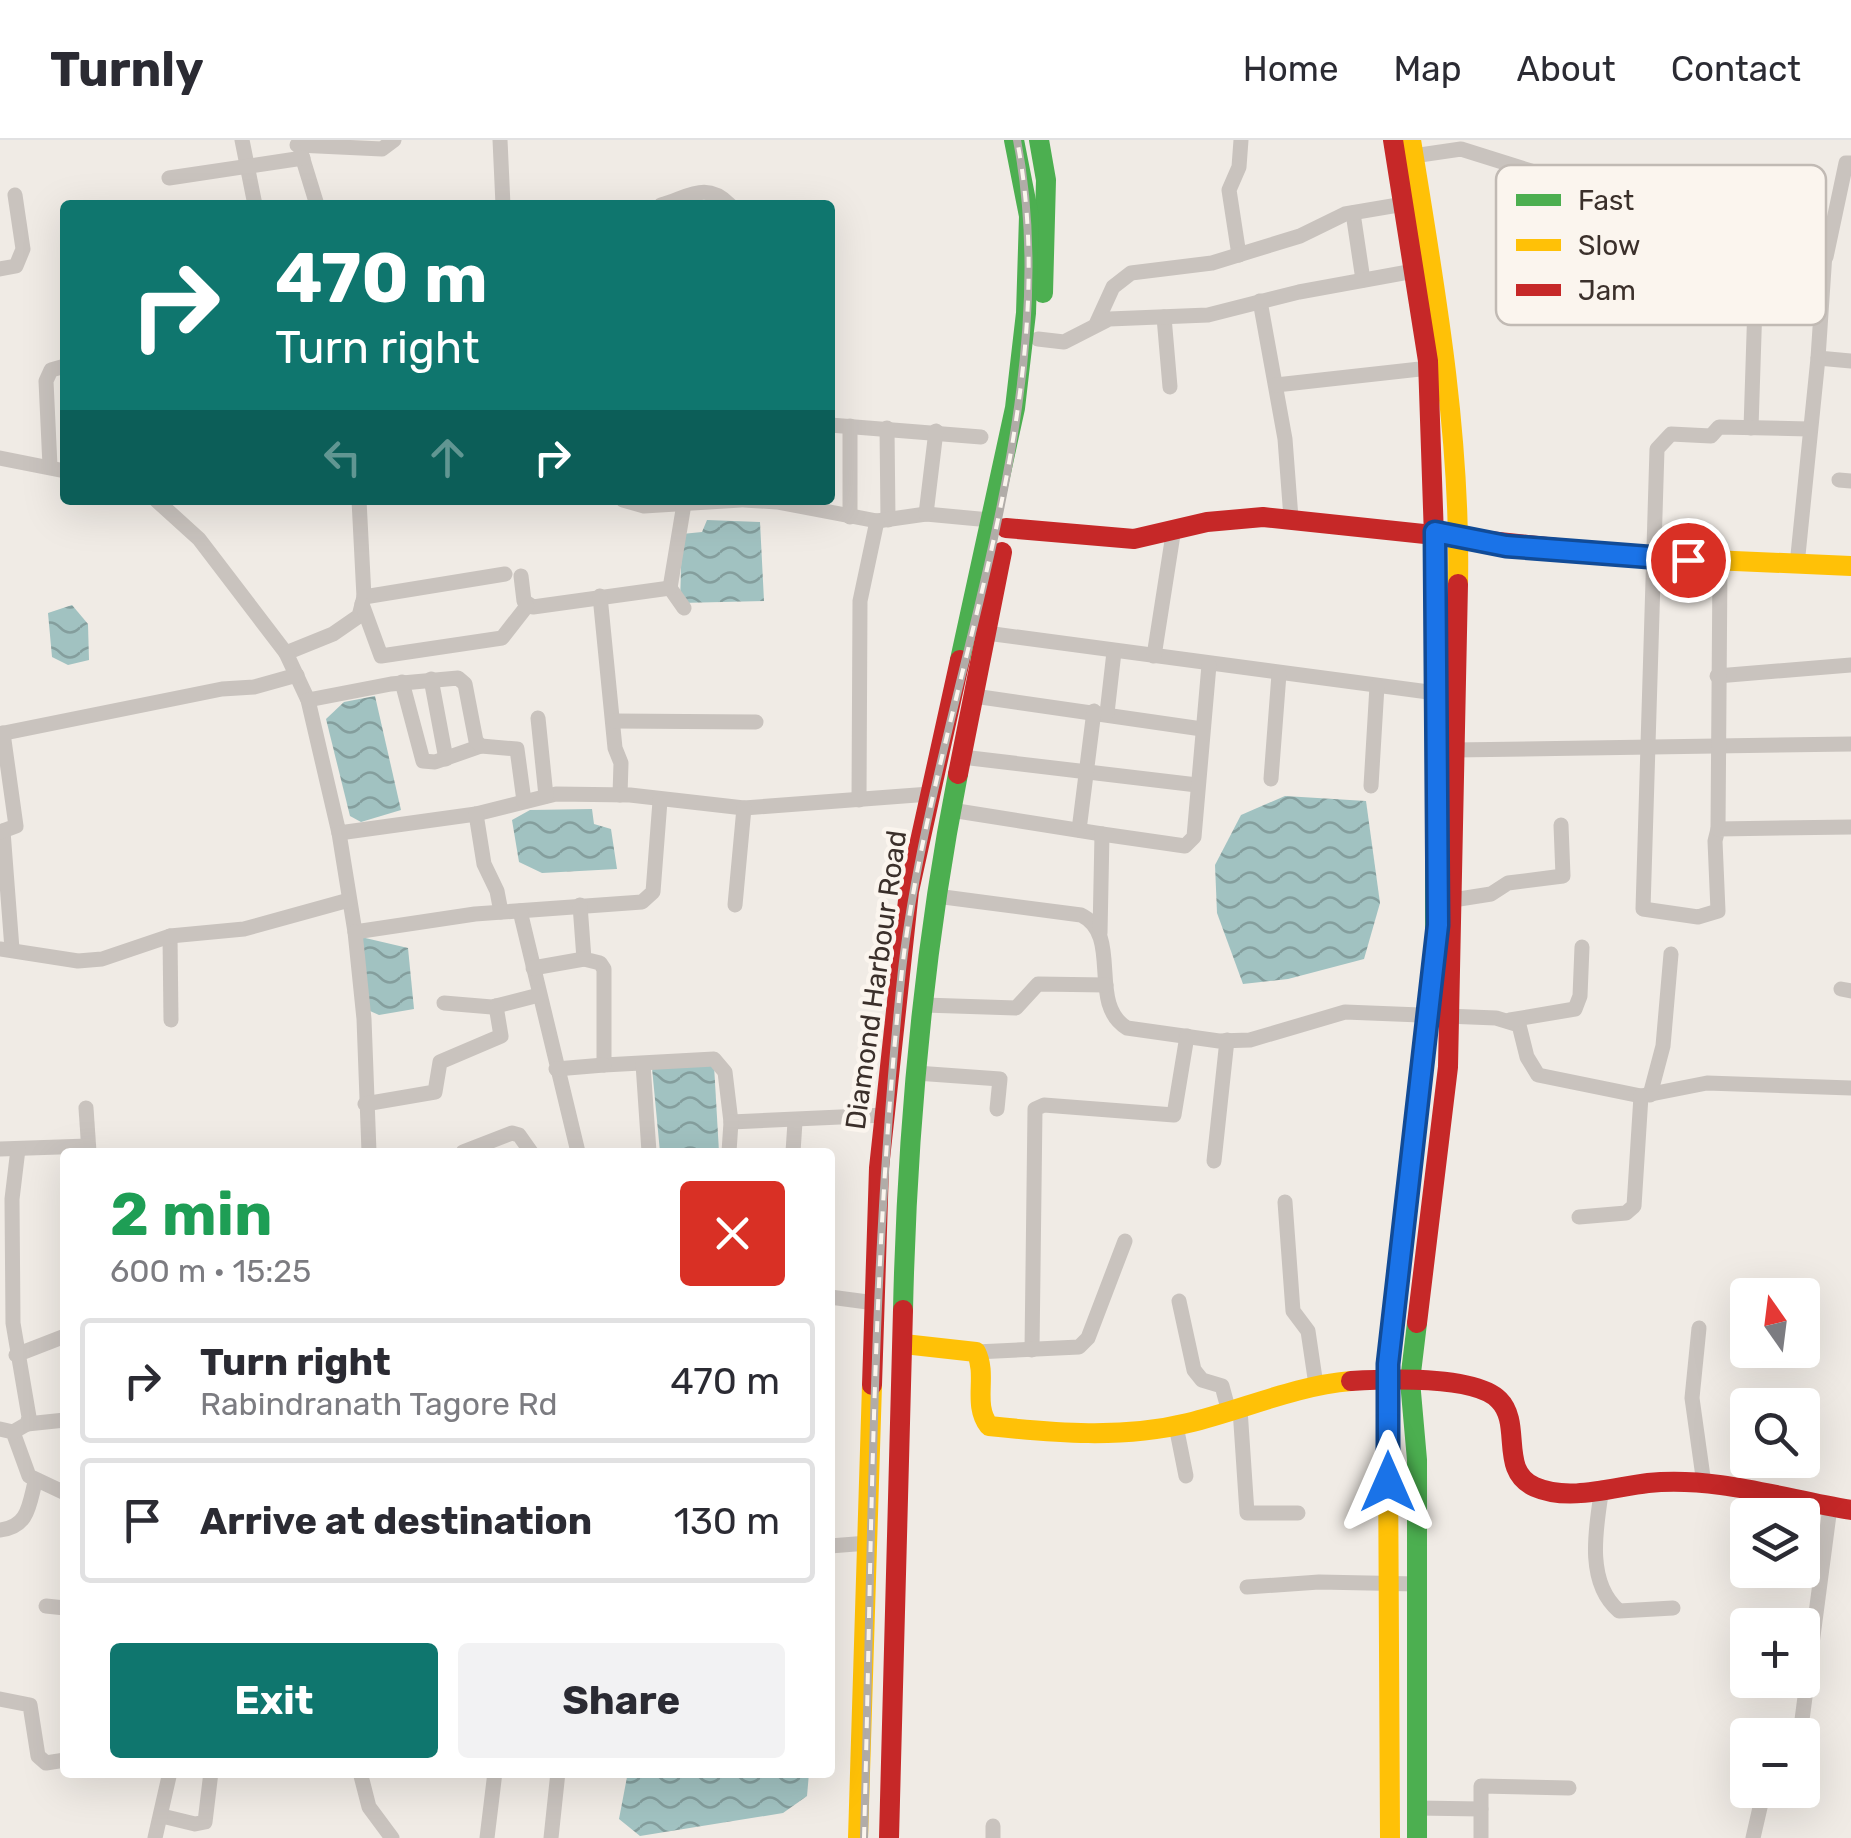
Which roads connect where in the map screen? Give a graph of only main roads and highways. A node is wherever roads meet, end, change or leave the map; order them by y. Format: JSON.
{"nodes":[{"id":1,"x":1014,"y":140,"type":"edge"},
{"id":2,"x":1039,"y":140,"type":"edge"},
{"id":3,"x":1393,"y":140,"type":"edge"},
{"id":4,"x":1412,"y":148,"type":"edge"},
{"id":5,"x":1420,"y":269,"type":"junction"},
{"id":6,"x":998,"y":524,"type":"junction"},
{"id":7,"x":1435,"y":532,"type":"junction"},
{"id":8,"x":1458,"y":537,"type":"junction"},
{"id":9,"x":1851,"y":566,"type":"edge"},
{"id":10,"x":976,"y":631,"type":"junction"},
{"id":11,"x":1445,"y":694,"type":"junction"},
{"id":12,"x":916,"y":860,"type":"junction"},
{"id":13,"x":940,"y":864,"type":"junction"},
{"id":14,"x":904,"y":1344,"type":"junction"},
{"id":15,"x":1388,"y":1380,"type":"junction"},
{"id":16,"x":1410,"y":1381,"type":"junction"},
{"id":17,"x":871,"y":1428,"type":"junction"},
{"id":18,"x":898,"y":1428,"type":"junction"},
{"id":19,"x":1840,"y":1508,"type":"edge"},
{"id":20,"x":858,"y":1838,"type":"edge"},
{"id":21,"x":889,"y":1838,"type":"edge"},
{"id":22,"x":1390,"y":1838,"type":"edge"},
{"id":23,"x":1417,"y":1838,"type":"edge"}],
"edges":[{"from":1,"to":6,"type":"main road","name":"Diamond Harbour Road"},
{"from":2,"to":6,"type":"main road","name":"Diamond Harbour Road"},
{"from":3,"to":5,"type":"main road"},
{"from":4,"to":5,"type":"main road"},
{"from":5,"to":7,"type":"main road"},
{"from":5,"to":8,"type":"main road"},
{"from":6,"to":7,"type":"main road"},
{"from":6,"to":10,"type":"main road","name":"Diamond Harbour Road"},
{"from":7,"to":8,"type":"main road"},
{"from":7,"to":11,"type":"main road"},
{"from":8,"to":9,"type":"main road"},
{"from":8,"to":11,"type":"main road"},
{"from":10,"to":12,"type":"main road","name":"Diamond Harbour Road"},
{"from":10,"to":13,"type":"main road","name":"Diamond Harbour Road"},
{"from":11,"to":15,"type":"main road"},
{"from":11,"to":16,"type":"main road"},
{"from":12,"to":13,"type":"main road"},
{"from":12,"to":17,"type":"main road","name":"Diamond Harbour Road"},
{"from":13,"to":14,"type":"main road","name":"Diamond Harbour Road"},
{"from":14,"to":15,"type":"main road"},
{"from":14,"to":18,"type":"main road","name":"Diamond Harbour Road"},
{"from":15,"to":16,"type":"main road"},
{"from":15,"to":22,"type":"main road"},
{"from":16,"to":19,"type":"main road"},
{"from":16,"to":23,"type":"main road"},
{"from":17,"to":18,"type":"main road"},
{"from":17,"to":20,"type":"main road","name":"Diamond Harbour Road"},
{"from":18,"to":21,"type":"main road","name":"Diamond Harbour Road"}]}
